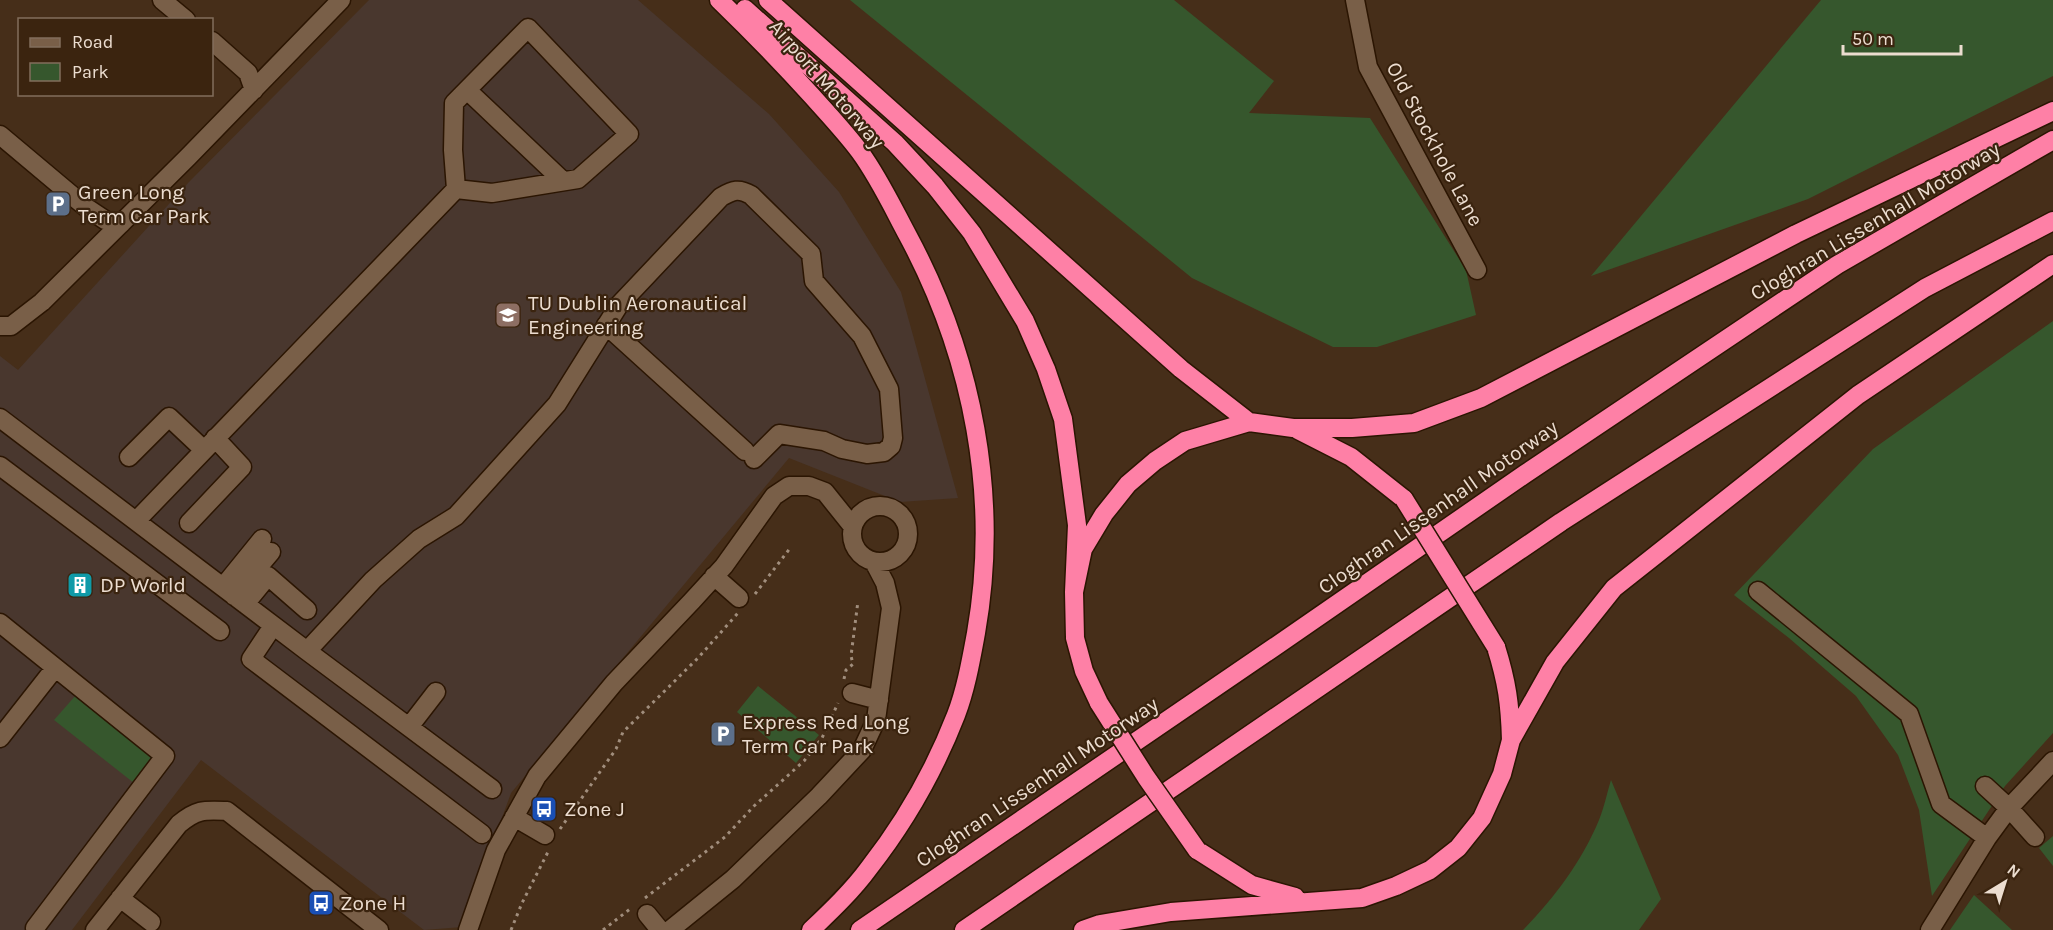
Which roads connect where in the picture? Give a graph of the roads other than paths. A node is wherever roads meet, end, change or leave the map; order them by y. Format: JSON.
{"nodes":[{"id":1,"x":162,"y":0,"type":"edge"},
{"id":2,"x":341,"y":0,"type":"edge"},
{"id":3,"x":719,"y":0,"type":"edge"},
{"id":4,"x":735,"y":0,"type":"edge"},
{"id":5,"x":768,"y":0,"type":"edge"},
{"id":6,"x":1355,"y":0,"type":"edge"},
{"id":7,"x":184,"y":18,"type":"edge"},
{"id":8,"x":213,"y":42,"type":"edge"},
{"id":9,"x":254,"y":90,"type":"junction"},
{"id":10,"x":467,"y":90,"type":"junction"},
{"id":11,"x":2053,"y":111,"type":"edge"},
{"id":12,"x":0,"y":135,"type":"edge"},
{"id":13,"x":2053,"y":140,"type":"edge"},
{"id":14,"x":563,"y":181,"type":"junction"},
{"id":15,"x":456,"y":189,"type":"junction"},
{"id":16,"x":2053,"y":221,"type":"edge"},
{"id":17,"x":121,"y":224,"type":"junction"},
{"id":18,"x":2053,"y":264,"type":"edge"},
{"id":19,"x":1477,"y":270,"type":"dead end"},
{"id":20,"x":606,"y":325,"type":"junction"},
{"id":21,"x":0,"y":326,"type":"edge"},
{"id":22,"x":0,"y":418,"type":"edge"},
{"id":23,"x":1249,"y":422,"type":"junction"},
{"id":24,"x":1293,"y":428,"type":"junction"},
{"id":25,"x":210,"y":444,"type":"junction"},
{"id":26,"x":129,"y":458,"type":"dead end"},
{"id":27,"x":0,"y":466,"type":"edge"},
{"id":28,"x":136,"y":521,"type":"junction"},
{"id":29,"x":189,"y":523,"type":"dead end"},
{"id":30,"x":853,"y":527,"type":"junction"},
{"id":31,"x":266,"y":545,"type":"dead end"},
{"id":32,"x":874,"y":562,"type":"junction"},
{"id":33,"x":714,"y":576,"type":"junction"},
{"id":34,"x":1758,"y":591,"type":"dead end"},
{"id":35,"x":1074,"y":592,"type":"junction"},
{"id":36,"x":234,"y":596,"type":"junction"},
{"id":37,"x":744,"y":602,"type":"road end"},
{"id":38,"x":307,"y":609,"type":"dead end"},
{"id":39,"x":0,"y":623,"type":"edge"},
{"id":40,"x":273,"y":626,"type":"junction"},
{"id":41,"x":220,"y":631,"type":"dead end"},
{"id":42,"x":307,"y":651,"type":"junction"},
{"id":43,"x":56,"y":668,"type":"junction"},
{"id":44,"x":436,"y":692,"type":"dead end"},
{"id":45,"x":845,"y":693,"type":"road end"},
{"id":46,"x":879,"y":700,"type":"junction"},
{"id":47,"x":409,"y":727,"type":"junction"},
{"id":48,"x":0,"y":738,"type":"edge"},
{"id":49,"x":1511,"y":740,"type":"junction"},
{"id":50,"x":2053,"y":761,"type":"edge"},
{"id":51,"x":1985,"y":786,"type":"dead end"},
{"id":52,"x":492,"y":789,"type":"dead end"},
{"id":53,"x":2009,"y":808,"type":"junction"},
{"id":54,"x":514,"y":817,"type":"junction"},
{"id":55,"x":483,"y":834,"type":"dead end"},
{"id":56,"x":552,"y":836,"type":"road end"},
{"id":57,"x":2036,"y":837,"type":"dead end"},
{"id":58,"x":1987,"y":838,"type":"junction"},
{"id":59,"x":120,"y":898,"type":"junction"},
{"id":60,"x":1308,"y":901,"type":"junction"},
{"id":61,"x":642,"y":906,"type":"road end"},
{"id":62,"x":151,"y":922,"type":"dead end"},
{"id":63,"x":35,"y":928,"type":"dead end"},
{"id":64,"x":95,"y":930,"type":"edge"},
{"id":65,"x":379,"y":930,"type":"edge"},
{"id":66,"x":468,"y":930,"type":"edge"},
{"id":67,"x":660,"y":930,"type":"edge"},
{"id":68,"x":670,"y":930,"type":"edge"},
{"id":69,"x":811,"y":930,"type":"edge"},
{"id":70,"x":860,"y":930,"type":"edge"},
{"id":71,"x":964,"y":930,"type":"edge"},
{"id":72,"x":1083,"y":930,"type":"edge"},
{"id":73,"x":1930,"y":930,"type":"edge"}],
"edges":[{"from":1,"to":7,"type":"street"},
{"from":2,"to":9,"type":"street"},
{"from":3,"to":69,"type":"highway","name":"Airport Motorway"},
{"from":4,"to":35,"type":"highway"},
{"from":5,"to":23,"type":"highway","name":"Airport Motorway"},
{"from":6,"to":19,"type":"street","name":"Old Stockhole Lane"},
{"from":8,"to":9,"type":"street"},
{"from":9,"to":17,"type":"street"},
{"from":10,"to":14,"type":"street"},
{"from":10,"to":14,"type":"street"},
{"from":10,"to":15,"type":"street"},
{"from":11,"to":24,"type":"highway"},
{"from":12,"to":17,"type":"street"},
{"from":13,"to":70,"type":"highway","name":"Cloghran Lissenhall Motorway"},
{"from":14,"to":15,"type":"street"},
{"from":15,"to":25,"type":"street"},
{"from":16,"to":71,"type":"highway"},
{"from":17,"to":21,"type":"street"},
{"from":18,"to":49,"type":"highway"},
{"from":20,"to":20,"type":"street"},
{"from":20,"to":42,"type":"street"},
{"from":22,"to":28,"type":"street"},
{"from":23,"to":24,"type":"highway"},
{"from":23,"to":35,"type":"highway"},
{"from":24,"to":49,"type":"highway","bridge":true},
{"from":25,"to":26,"type":"street"},
{"from":25,"to":28,"type":"street"},
{"from":25,"to":29,"type":"street"},
{"from":27,"to":41,"type":"street"},
{"from":28,"to":36,"type":"street"},
{"from":30,"to":32,"type":"street"},
{"from":30,"to":32,"type":"street"},
{"from":30,"to":33,"type":"street"},
{"from":31,"to":36,"type":"street"},
{"from":32,"to":46,"type":"street"},
{"from":33,"to":37,"type":"street"},
{"from":33,"to":54,"type":"street"},
{"from":34,"to":58,"type":"street"},
{"from":35,"to":60,"type":"highway","bridge":true},
{"from":36,"to":38,"type":"street"},
{"from":36,"to":40,"type":"street"},
{"from":39,"to":43,"type":"street"},
{"from":40,"to":42,"type":"street"},
{"from":40,"to":55,"type":"street"},
{"from":42,"to":47,"type":"street"},
{"from":43,"to":48,"type":"street"},
{"from":43,"to":63,"type":"street"},
{"from":44,"to":47,"type":"street"},
{"from":45,"to":46,"type":"street"},
{"from":46,"to":68,"type":"street"},
{"from":47,"to":52,"type":"street"},
{"from":49,"to":60,"type":"highway"},
{"from":50,"to":53,"type":"street"},
{"from":51,"to":53,"type":"street"},
{"from":53,"to":57,"type":"street"},
{"from":53,"to":58,"type":"street"},
{"from":54,"to":56,"type":"street"},
{"from":54,"to":66,"type":"street"},
{"from":58,"to":73,"type":"street"},
{"from":59,"to":62,"type":"street"},
{"from":59,"to":64,"type":"street"},
{"from":59,"to":65,"type":"street"},
{"from":60,"to":72,"type":"highway"},
{"from":61,"to":67,"type":"street"}]}
